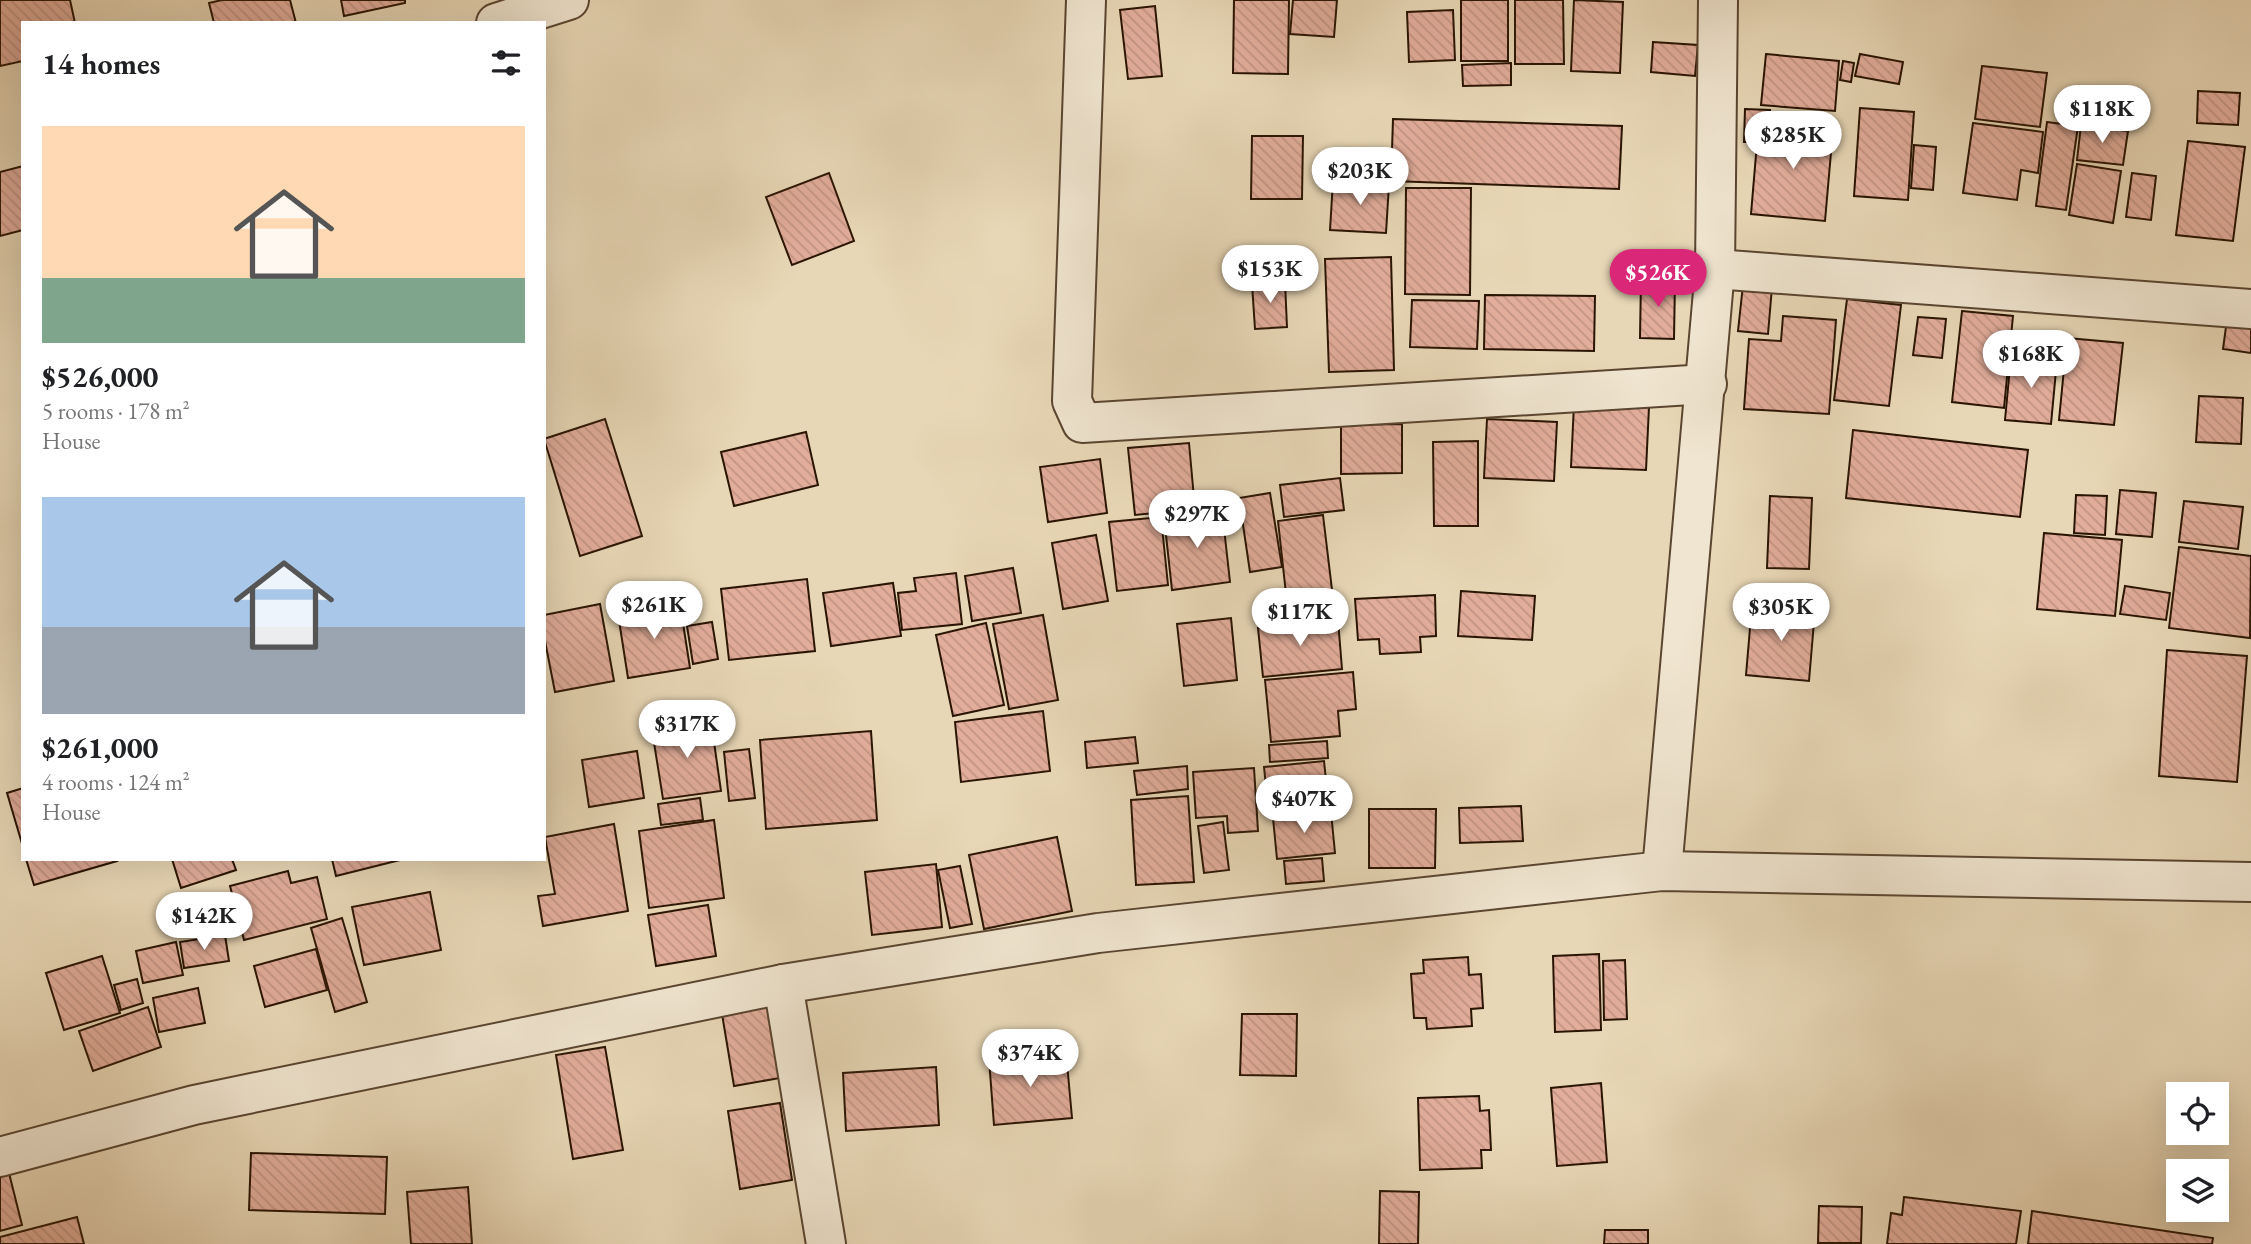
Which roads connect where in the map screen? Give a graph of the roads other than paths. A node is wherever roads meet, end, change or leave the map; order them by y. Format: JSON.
{"nodes":[{"id":1,"x":491,"y":0,"type":"edge"},
{"id":2,"x":569,"y":0,"type":"edge"},
{"id":3,"x":1086,"y":0,"type":"edge"},
{"id":4,"x":1718,"y":0,"type":"edge"},
{"id":5,"x":497,"y":21,"type":"edge"},
{"id":6,"x":500,"y":21,"type":"edge"},
{"id":7,"x":1715,"y":269,"type":"junction"},
{"id":8,"x":2251,"y":309,"type":"edge"},
{"id":9,"x":1707,"y":384,"type":"junction"},
{"id":10,"x":1662,"y":871,"type":"junction"},
{"id":11,"x":2251,"y":882,"type":"edge"},
{"id":12,"x":783,"y":984,"type":"junction"},
{"id":13,"x":0,"y":1157,"type":"edge"},
{"id":14,"x":826,"y":1244,"type":"edge"}],
"edges":[{"from":1,"to":5,"type":"street"},
{"from":2,"to":6,"type":"street"},
{"from":3,"to":9,"type":"street"},
{"from":4,"to":7,"type":"street"},
{"from":7,"to":8,"type":"street"},
{"from":7,"to":9,"type":"street"},
{"from":9,"to":10,"type":"street"},
{"from":10,"to":11,"type":"street"},
{"from":10,"to":12,"type":"street"},
{"from":12,"to":13,"type":"street"},
{"from":12,"to":14,"type":"street"}]}
